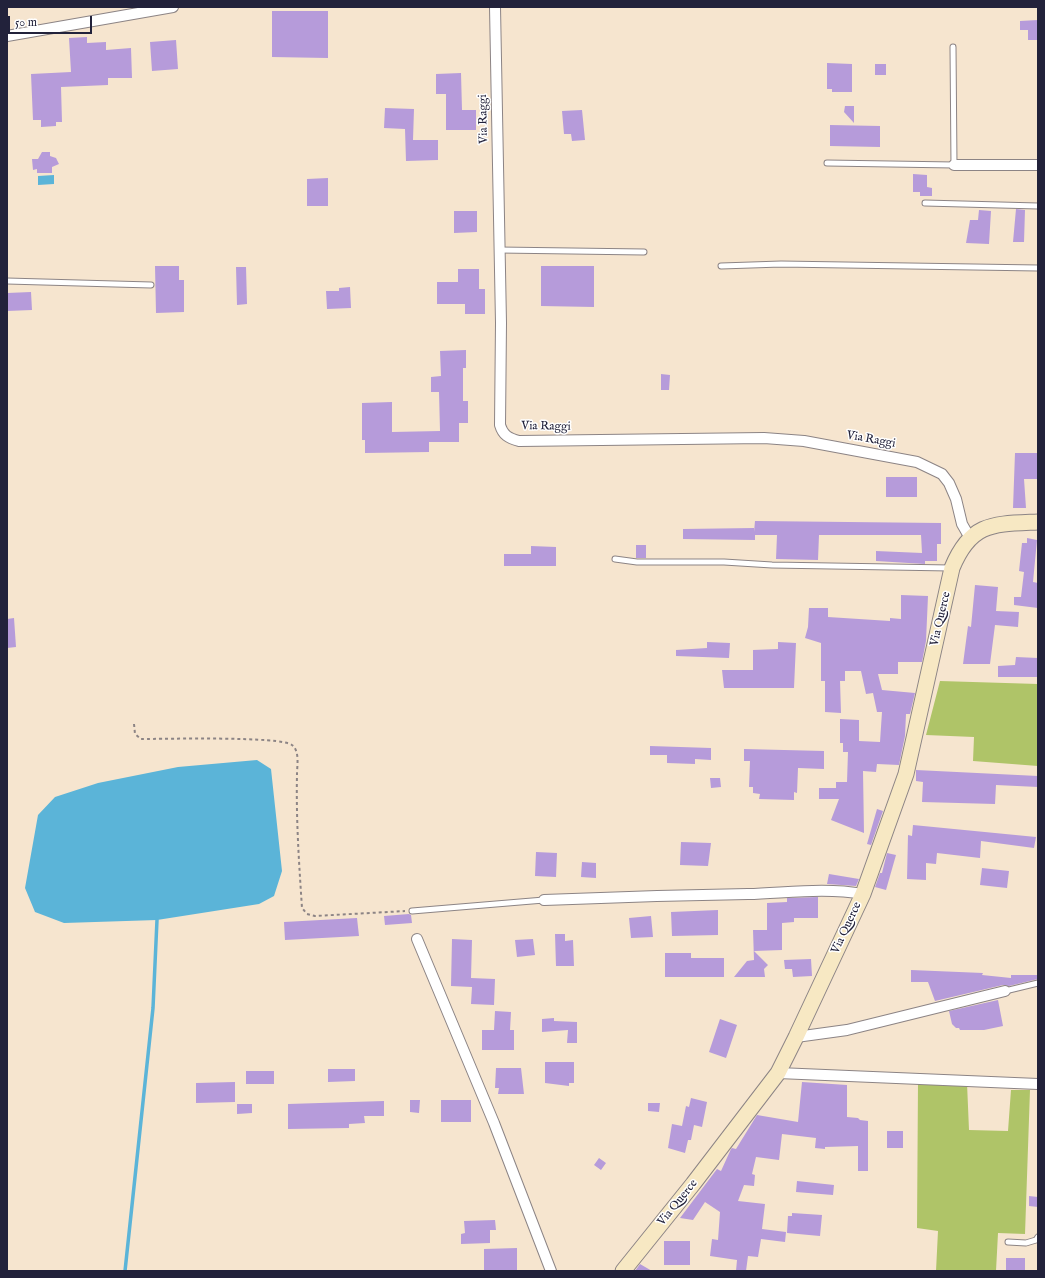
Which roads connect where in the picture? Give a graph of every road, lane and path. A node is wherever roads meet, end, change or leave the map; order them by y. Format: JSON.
{"nodes":[{"id":1,"x":173,"y":7,"type":"edge"},
{"id":2,"x":495,"y":7,"type":"edge"},
{"id":3,"x":7,"y":36,"type":"edge"},
{"id":4,"x":953,"y":47,"type":"dead end"},
{"id":5,"x":827,"y":163,"type":"dead end"},
{"id":6,"x":954,"y":165,"type":"junction"},
{"id":7,"x":1038,"y":165,"type":"edge"},
{"id":8,"x":925,"y":203,"type":"dead end"},
{"id":9,"x":1038,"y":206,"type":"edge"},
{"id":10,"x":499,"y":250,"type":"junction"},
{"id":11,"x":644,"y":252,"type":"dead end"},
{"id":12,"x":721,"y":266,"type":"dead end"},
{"id":13,"x":1038,"y":268,"type":"edge"},
{"id":14,"x":7,"y":281,"type":"edge"},
{"id":15,"x":151,"y":285,"type":"dead end"},
{"id":16,"x":1038,"y":522,"type":"edge"},
{"id":17,"x":970,"y":538,"type":"junction"},
{"id":18,"x":615,"y":559,"type":"dead end"},
{"id":19,"x":952,"y":568,"type":"junction"},
{"id":20,"x":134,"y":724,"type":"dead end"},
{"id":21,"x":862,"y":894,"type":"junction"},
{"id":22,"x":544,"y":900,"type":"joint"},
{"id":23,"x":412,"y":911,"type":"joint"},
{"id":24,"x":416,"y":939,"type":"dead end"},
{"id":25,"x":1038,"y":982,"type":"edge"},
{"id":26,"x":1005,"y":991,"type":"joint"},
{"id":27,"x":796,"y":1037,"type":"junction"},
{"id":28,"x":778,"y":1073,"type":"junction"},
{"id":29,"x":1038,"y":1084,"type":"edge"},
{"id":30,"x":1038,"y":1237,"type":"edge"},
{"id":31,"x":1008,"y":1242,"type":"dead end"},
{"id":32,"x":551,"y":1271,"type":"edge"},
{"id":33,"x":623,"y":1271,"type":"edge"}],
"edges":[{"from":1,"to":3,"type":"street"},
{"from":2,"to":10,"type":"street","name":"Via Raggi"},
{"from":4,"to":6,"type":"lane"},
{"from":5,"to":6,"type":"lane"},
{"from":6,"to":7,"type":"street"},
{"from":8,"to":9,"type":"lane"},
{"from":10,"to":11,"type":"lane"},
{"from":10,"to":17,"type":"street","name":"Via Raggi"},
{"from":12,"to":13,"type":"lane"},
{"from":14,"to":15,"type":"lane"},
{"from":16,"to":17,"type":"street"},
{"from":17,"to":19,"type":"street","name":"Via Querce"},
{"from":18,"to":19,"type":"lane"},
{"from":19,"to":21,"type":"street","name":"Via Querce"},
{"from":20,"to":23,"type":"path"},
{"from":21,"to":22,"type":"street"},
{"from":21,"to":27,"type":"street","name":"Via Querce"},
{"from":22,"to":23,"type":"lane"},
{"from":24,"to":32,"type":"street"},
{"from":25,"to":26,"type":"lane"},
{"from":26,"to":27,"type":"street"},
{"from":27,"to":28,"type":"street","name":"Via Querce"},
{"from":28,"to":29,"type":"street"},
{"from":28,"to":33,"type":"street","name":"Via Querce"},
{"from":30,"to":31,"type":"lane"}]}
